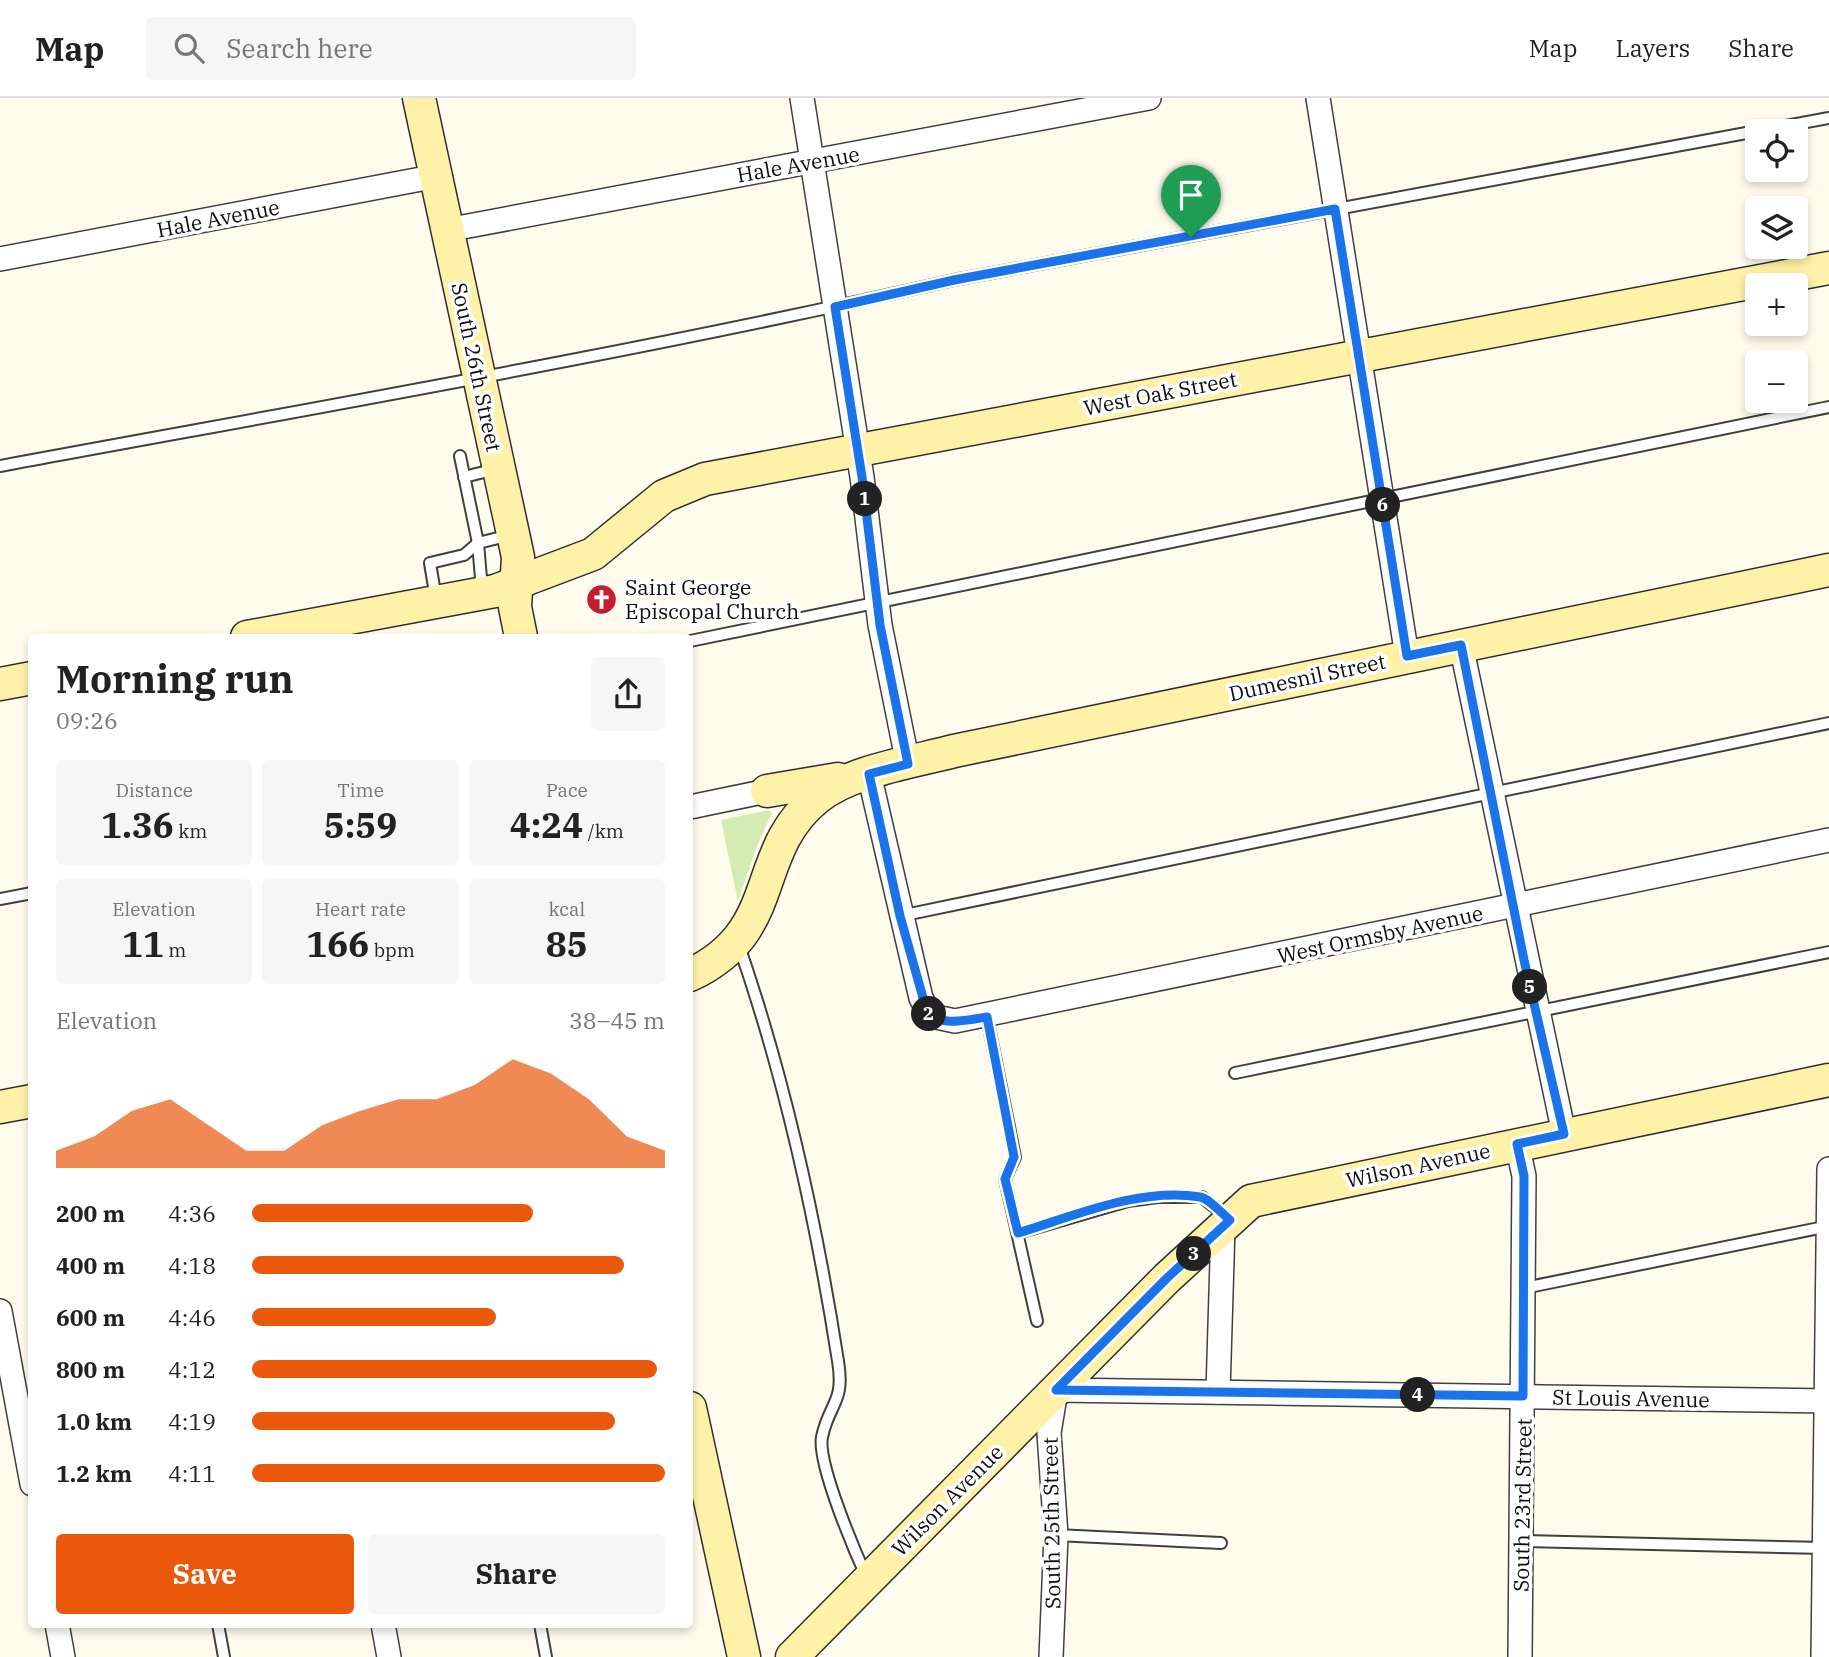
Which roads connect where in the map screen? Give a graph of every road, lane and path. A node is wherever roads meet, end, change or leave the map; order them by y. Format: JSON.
{"nodes":[{"id":1,"x":419,"y":98,"type":"edge"},
{"id":2,"x":802,"y":98,"type":"edge"},
{"id":3,"x":1149,"y":98,"type":"edge"},
{"id":4,"x":1318,"y":98,"type":"edge"},
{"id":5,"x":1829,"y":118,"type":"edge"},
{"id":6,"x":1808,"y":122,"type":"edge"},
{"id":7,"x":1745,"y":133,"type":"edge"},
{"id":8,"x":811,"y":161,"type":"junction"},
{"id":9,"x":437,"y":176,"type":"junction"},
{"id":10,"x":1335,"y":209,"type":"junction"},
{"id":11,"x":447,"y":229,"type":"junction"},
{"id":12,"x":0,"y":259,"type":"edge"},
{"id":13,"x":1829,"y":268,"type":"edge"},
{"id":14,"x":835,"y":307,"type":"junction"},
{"id":15,"x":1359,"y":356,"type":"junction"},
{"id":16,"x":479,"y":378,"type":"junction"},
{"id":17,"x":1829,"y":407,"type":"edge"},
{"id":18,"x":858,"y":451,"type":"junction"},
{"id":19,"x":460,"y":456,"type":"dead end"},
{"id":20,"x":0,"y":466,"type":"edge"},
{"id":21,"x":499,"y":469,"type":"junction"},
{"id":22,"x":464,"y":477,"type":"junction"},
{"id":23,"x":1381,"y":497,"type":"junction"},
{"id":24,"x":513,"y":534,"type":"junction"},
{"id":25,"x":478,"y":543,"type":"junction"},
{"id":26,"x":1829,"y":570,"type":"edge"},
{"id":27,"x":516,"y":582,"type":"junction"},
{"id":28,"x":482,"y":593,"type":"junction"},
{"id":29,"x":437,"y":602,"type":"junction"},
{"id":30,"x":878,"y":604,"type":"junction"},
{"id":31,"x":263,"y":634,"type":"edge"},
{"id":32,"x":520,"y":634,"type":"edge"},
{"id":33,"x":693,"y":640,"type":"edge"},
{"id":34,"x":1461,"y":645,"type":"junction"},
{"id":35,"x":1407,"y":656,"type":"junction"},
{"id":36,"x":28,"y":679,"type":"edge"},
{"id":37,"x":0,"y":684,"type":"edge"},
{"id":38,"x":1829,"y":723,"type":"edge"},
{"id":39,"x":908,"y":764,"type":"junction"},
{"id":40,"x":869,"y":774,"type":"junction"},
{"id":41,"x":767,"y":791,"type":"joint"},
{"id":42,"x":1490,"y":793,"type":"junction"},
{"id":43,"x":693,"y":806,"type":"edge"},
{"id":44,"x":1829,"y":840,"type":"edge"},
{"id":45,"x":28,"y":894,"type":"edge"},
{"id":46,"x":0,"y":899,"type":"edge"},
{"id":47,"x":1513,"y":906,"type":"junction"},
{"id":48,"x":900,"y":916,"type":"junction"},
{"id":49,"x":738,"y":940,"type":"junction"},
{"id":50,"x":1829,"y":952,"type":"edge"},
{"id":51,"x":693,"y":974,"type":"edge"},
{"id":52,"x":1536,"y":1013,"type":"junction"},
{"id":53,"x":987,"y":1017,"type":"junction"},
{"id":54,"x":1235,"y":1073,"type":"dead end"},
{"id":55,"x":1829,"y":1080,"type":"edge"},
{"id":56,"x":28,"y":1102,"type":"edge"},
{"id":57,"x":0,"y":1107,"type":"edge"},
{"id":58,"x":1564,"y":1134,"type":"junction"},
{"id":59,"x":1517,"y":1144,"type":"junction"},
{"id":60,"x":1829,"y":1170,"type":"edge"},
{"id":61,"x":1226,"y":1224,"type":"junction"},
{"id":62,"x":1828,"y":1226,"type":"edge"},
{"id":63,"x":1018,"y":1233,"type":"junction"},
{"id":64,"x":1524,"y":1288,"type":"junction"},
{"id":65,"x":0,"y":1311,"type":"edge"},
{"id":66,"x":1037,"y":1321,"type":"dead end"},
{"id":67,"x":1056,"y":1390,"type":"junction"},
{"id":68,"x":1219,"y":1392,"type":"junction"},
{"id":69,"x":1523,"y":1396,"type":"junction"},
{"id":70,"x":1828,"y":1401,"type":"edge"},
{"id":71,"x":693,"y":1422,"type":"edge"},
{"id":72,"x":28,"y":1462,"type":"edge"},
{"id":73,"x":1056,"y":1535,"type":"junction"},
{"id":74,"x":1522,"y":1541,"type":"junction"},
{"id":75,"x":1221,"y":1543,"type":"dead end"},
{"id":76,"x":1827,"y":1548,"type":"edge"},
{"id":77,"x":867,"y":1580,"type":"junction"},
{"id":78,"x":58,"y":1628,"type":"edge"},
{"id":79,"x":219,"y":1628,"type":"edge"},
{"id":80,"x":384,"y":1628,"type":"edge"},
{"id":81,"x":541,"y":1628,"type":"edge"},
{"id":82,"x":63,"y":1657,"type":"edge"},
{"id":83,"x":224,"y":1657,"type":"edge"},
{"id":84,"x":389,"y":1657,"type":"edge"},
{"id":85,"x":546,"y":1657,"type":"edge"},
{"id":86,"x":744,"y":1657,"type":"edge"},
{"id":87,"x":792,"y":1657,"type":"edge"},
{"id":88,"x":1051,"y":1657,"type":"edge"},
{"id":89,"x":1520,"y":1657,"type":"edge"},
{"id":90,"x":1824,"y":1657,"type":"edge"}],
"edges":[{"from":1,"to":9,"type":"main road","name":"South 26th Street"},
{"from":2,"to":8,"type":"street"},
{"from":3,"to":8,"type":"street","name":"Hale Avenue"},
{"from":4,"to":10,"type":"street"},
{"from":5,"to":6,"type":"lane"},
{"from":7,"to":10,"type":"lane"},
{"from":8,"to":11,"type":"street","name":"Hale Avenue"},
{"from":8,"to":14,"type":"street"},
{"from":9,"to":11,"type":"main road","name":"South 26th Street"},
{"from":9,"to":12,"type":"street","name":"Hale Avenue"},
{"from":10,"to":14,"type":"lane"},
{"from":10,"to":15,"type":"street"},
{"from":11,"to":16,"type":"main road","name":"South 26th Street"},
{"from":13,"to":15,"type":"main road","name":"West Oak Street"},
{"from":14,"to":16,"type":"lane"},
{"from":14,"to":18,"type":"street"},
{"from":15,"to":18,"type":"main road","name":"West Oak Street"},
{"from":15,"to":23,"type":"street"},
{"from":16,"to":20,"type":"lane"},
{"from":16,"to":21,"type":"main road","name":"South 26th Street"},
{"from":17,"to":23,"type":"lane"},
{"from":18,"to":27,"type":"main road","name":"West Oak Street"},
{"from":18,"to":30,"type":"street"},
{"from":19,"to":22,"type":"lane"},
{"from":21,"to":22,"type":"lane"},
{"from":21,"to":24,"type":"main road","name":"South 26th Street"},
{"from":22,"to":25,"type":"lane"},
{"from":23,"to":30,"type":"lane"},
{"from":23,"to":35,"type":"street"},
{"from":24,"to":25,"type":"lane"},
{"from":24,"to":27,"type":"main road","name":"South 26th Street"},
{"from":25,"to":28,"type":"lane"},
{"from":25,"to":29,"type":"lane"},
{"from":26,"to":34,"type":"main road","name":"Dumesnil Street"},
{"from":27,"to":28,"type":"main road","name":"West Oak Street"},
{"from":27,"to":32,"type":"main road","name":"South 26th Street"},
{"from":28,"to":29,"type":"main road","name":"West Oak Street"},
{"from":29,"to":31,"type":"main road","name":"West Oak Street"},
{"from":30,"to":33,"type":"lane"},
{"from":30,"to":39,"type":"street"},
{"from":34,"to":35,"type":"main road","name":"Dumesnil Street"},
{"from":34,"to":42,"type":"street"},
{"from":35,"to":39,"type":"main road","name":"Dumesnil Street"},
{"from":36,"to":37,"type":"main road"},
{"from":38,"to":42,"type":"lane"},
{"from":39,"to":40,"type":"main road","name":"Dumesnil Street"},
{"from":40,"to":41,"type":"main road","name":"Dumesnil Street"},
{"from":40,"to":48,"type":"street"},
{"from":40,"to":49,"type":"main road","name":"Dumesnil Street"},
{"from":41,"to":43,"type":"street","name":"Dumesnil Street"},
{"from":42,"to":47,"type":"street"},
{"from":42,"to":48,"type":"lane"},
{"from":44,"to":47,"type":"street","name":"West Ormsby Avenue"},
{"from":45,"to":46,"type":"lane"},
{"from":47,"to":52,"type":"street"},
{"from":47,"to":53,"type":"street","name":"West Ormsby Avenue"},
{"from":48,"to":53,"type":"street","name":"West Ormsby Avenue"},
{"from":49,"to":51,"type":"main road","name":"Dumesnil Street"},
{"from":49,"to":77,"type":"lane"},
{"from":50,"to":52,"type":"lane"},
{"from":52,"to":54,"type":"lane"},
{"from":52,"to":58,"type":"street"},
{"from":53,"to":63,"type":"lane"},
{"from":55,"to":58,"type":"main road","name":"Wilson Avenue"},
{"from":56,"to":57,"type":"main road"},
{"from":58,"to":59,"type":"main road","name":"Wilson Avenue"},
{"from":59,"to":61,"type":"main road","name":"Wilson Avenue"},
{"from":59,"to":64,"type":"street","name":"South 23rd Street"},
{"from":60,"to":62,"type":"street"},
{"from":61,"to":63,"type":"lane"},
{"from":61,"to":67,"type":"main road","name":"Wilson Avenue"},
{"from":61,"to":68,"type":"street"},
{"from":62,"to":64,"type":"lane"},
{"from":62,"to":70,"type":"street"},
{"from":63,"to":66,"type":"lane"},
{"from":64,"to":69,"type":"street","name":"South 23rd Street"},
{"from":65,"to":72,"type":"street"},
{"from":67,"to":68,"type":"street","name":"St Louis Avenue"},
{"from":67,"to":73,"type":"street","name":"South 25th Street"},
{"from":67,"to":77,"type":"main road","name":"Wilson Avenue"},
{"from":68,"to":69,"type":"street","name":"St Louis Avenue"},
{"from":69,"to":70,"type":"street","name":"St Louis Avenue"},
{"from":69,"to":74,"type":"street","name":"South 23rd Street"},
{"from":70,"to":76,"type":"street"},
{"from":71,"to":86,"type":"main road"},
{"from":73,"to":75,"type":"lane"},
{"from":73,"to":88,"type":"street","name":"South 25th Street"},
{"from":74,"to":76,"type":"lane"},
{"from":74,"to":89,"type":"street","name":"South 23rd Street"},
{"from":76,"to":90,"type":"street"},
{"from":77,"to":87,"type":"main road","name":"Wilson Avenue"},
{"from":78,"to":82,"type":"street"},
{"from":79,"to":83,"type":"lane"},
{"from":80,"to":84,"type":"street"},
{"from":81,"to":85,"type":"lane"}]}
